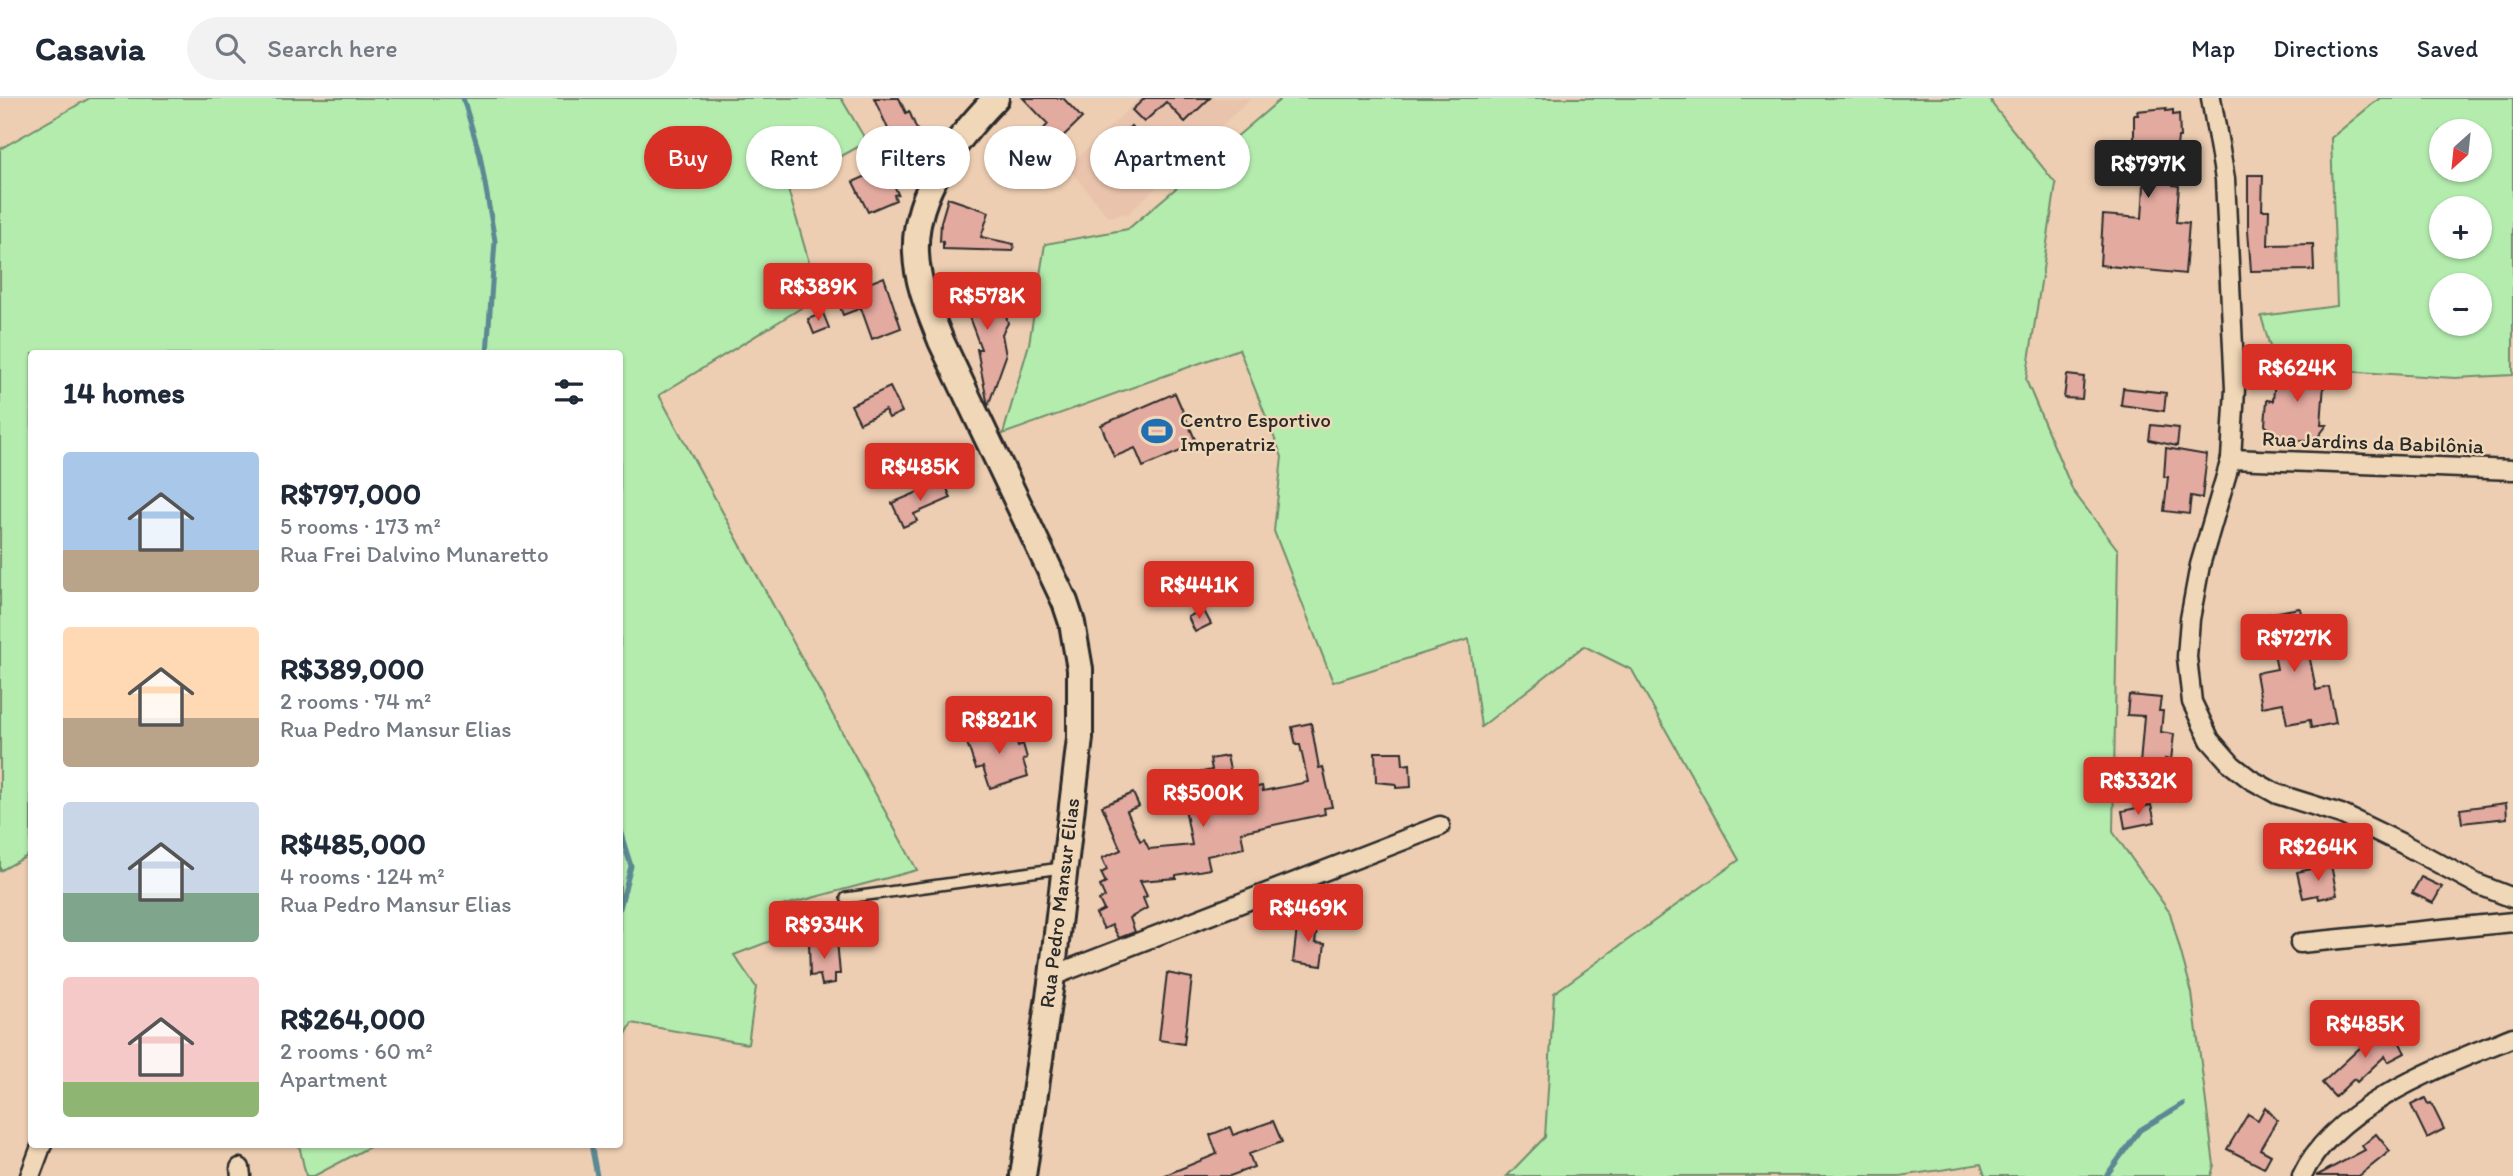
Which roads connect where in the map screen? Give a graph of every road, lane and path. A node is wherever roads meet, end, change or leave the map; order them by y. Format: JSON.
{"nodes":[{"id":1,"x":996,"y":98,"type":"edge"},
{"id":2,"x":2210,"y":98,"type":"edge"},
{"id":3,"x":2231,"y":459,"type":"junction"},
{"id":4,"x":2513,"y":470,"type":"edge"},
{"id":5,"x":1440,"y":826,"type":"dead end"},
{"id":6,"x":1063,"y":868,"type":"junction"},
{"id":7,"x":846,"y":898,"type":"dead end"},
{"id":8,"x":2513,"y":898,"type":"edge"},
{"id":9,"x":2513,"y":922,"type":"edge"},
{"id":10,"x":2300,"y":943,"type":"dead end"},
{"id":11,"x":1052,"y":976,"type":"junction"},
{"id":12,"x":2513,"y":1037,"type":"edge"},
{"id":13,"x":40,"y":1148,"type":"edge"},
{"id":14,"x":30,"y":1176,"type":"edge"},
{"id":15,"x":1023,"y":1176,"type":"edge"},
{"id":16,"x":2302,"y":1176,"type":"edge"}],
"edges":[{"from":1,"to":6,"type":"main road","name":"Rua Pedro Mansur Elias"},
{"from":2,"to":3,"type":"street"},
{"from":3,"to":4,"type":"street","name":"Rua Jardins da Babilônia"},
{"from":3,"to":8,"type":"street"},
{"from":5,"to":11,"type":"street"},
{"from":6,"to":7,"type":"lane"},
{"from":6,"to":11,"type":"main road","name":"Rua Pedro Mansur Elias"},
{"from":9,"to":10,"type":"street"},
{"from":11,"to":15,"type":"main road","name":"Rua Pedro Mansur Elias"},
{"from":12,"to":16,"type":"street"},
{"from":13,"to":14,"type":"street"}]}
